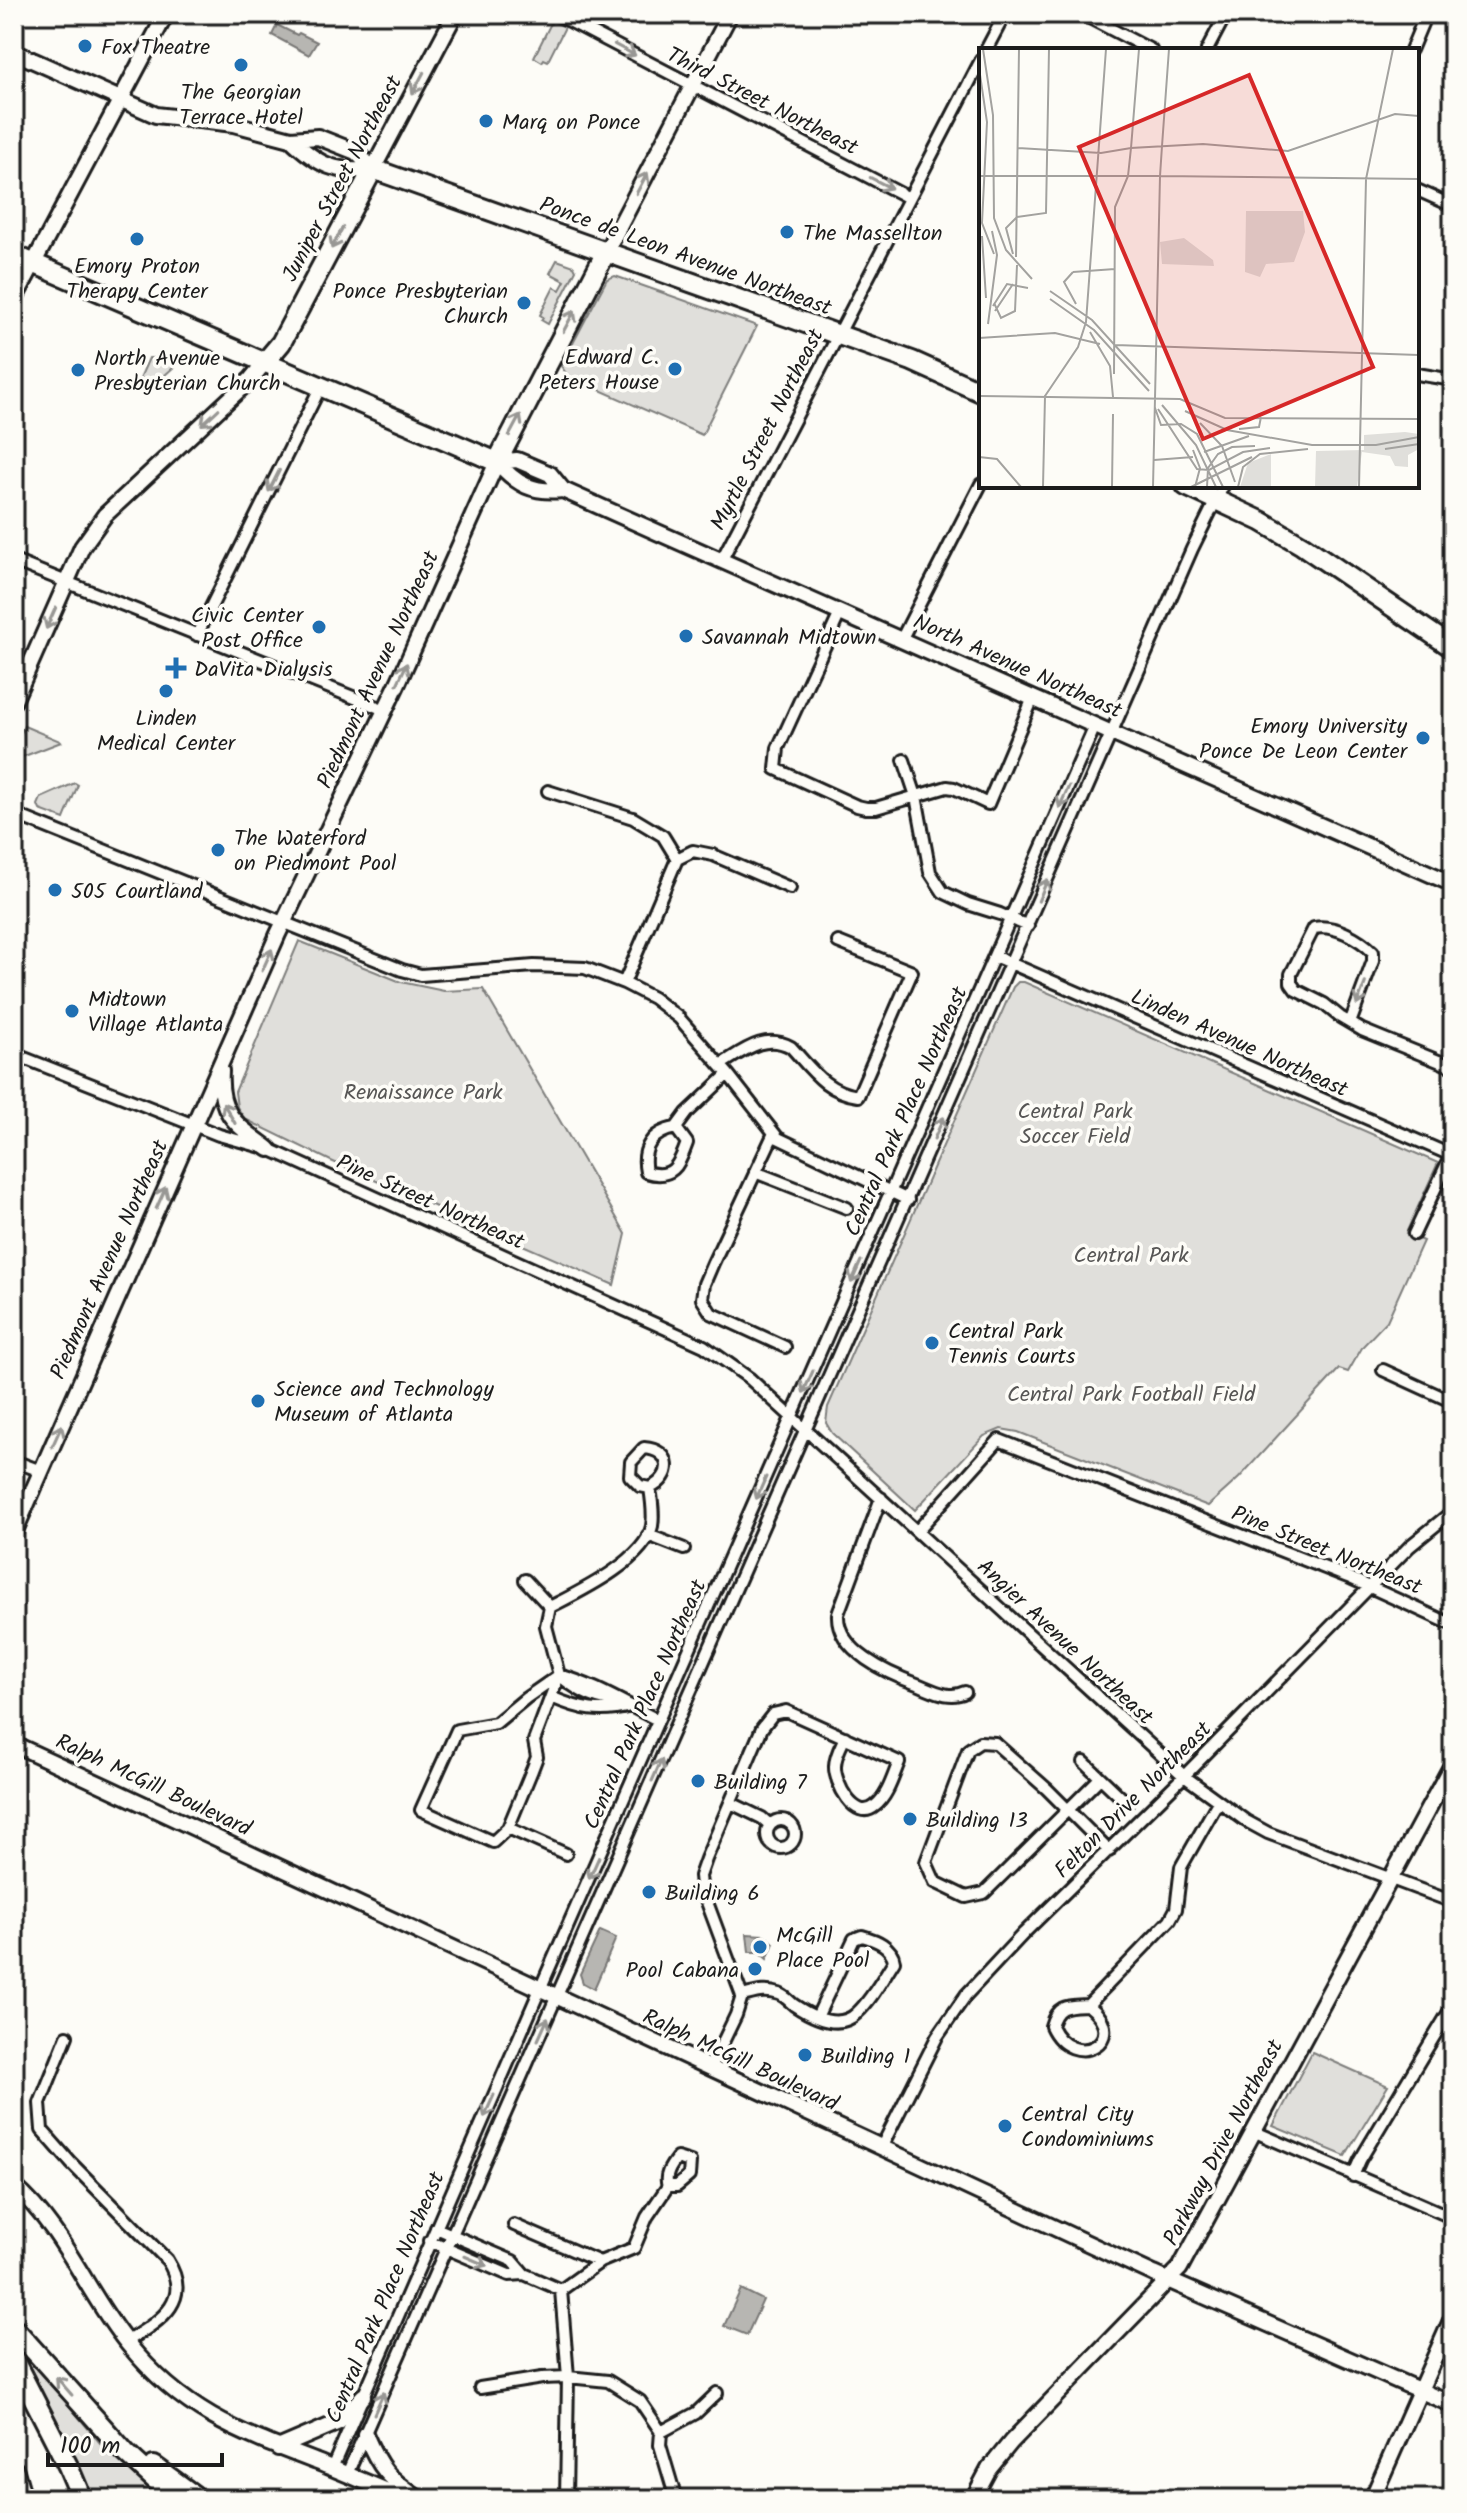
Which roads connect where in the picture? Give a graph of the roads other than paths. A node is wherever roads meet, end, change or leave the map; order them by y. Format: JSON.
{"nodes":[{"id":1,"x":166,"y":14,"type":"edge"},
{"id":2,"x":455,"y":14,"type":"edge"},
{"id":3,"x":556,"y":14,"type":"edge"},
{"id":4,"x":730,"y":14,"type":"edge"},
{"id":5,"x":1005,"y":14,"type":"edge"},
{"id":6,"x":1082,"y":14,"type":"edge"},
{"id":7,"x":1226,"y":14,"type":"edge"},
{"id":8,"x":1426,"y":14,"type":"edge"},
{"id":9,"x":1447,"y":14,"type":"edge"},
{"id":10,"x":1453,"y":17,"type":"edge"},
{"id":11,"x":987,"y":48,"type":"edge"},
{"id":12,"x":1147,"y":48,"type":"edge"},
{"id":13,"x":1208,"y":48,"type":"edge"},
{"id":14,"x":1412,"y":48,"type":"edge"},
{"id":15,"x":14,"y":52,"type":"edge"},
{"id":16,"x":979,"y":64,"type":"edge"},
{"id":17,"x":692,"y":86,"type":"junction"},
{"id":18,"x":121,"y":100,"type":"junction"},
{"id":19,"x":291,"y":139,"type":"junction"},
{"id":20,"x":373,"y":169,"type":"junction"},
{"id":21,"x":1419,"y":191,"type":"edge"},
{"id":22,"x":909,"y":198,"type":"junction"},
{"id":23,"x":1453,"y":206,"type":"edge"},
{"id":24,"x":606,"y":252,"type":"junction"},
{"id":25,"x":14,"y":255,"type":"edge"},
{"id":26,"x":33,"y":263,"type":"junction"},
{"id":27,"x":14,"y":300,"type":"edge"},
{"id":28,"x":838,"y":334,"type":"junction"},
{"id":29,"x":265,"y":362,"type":"junction"},
{"id":30,"x":1419,"y":374,"type":"edge"},
{"id":31,"x":1453,"y":380,"type":"edge"},
{"id":32,"x":321,"y":386,"type":"junction"},
{"id":33,"x":979,"y":391,"type":"edge"},
{"id":34,"x":497,"y":462,"type":"junction"},
{"id":35,"x":979,"y":488,"type":"edge"},
{"id":36,"x":1196,"y":488,"type":"edge"},
{"id":37,"x":1220,"y":493,"type":"edge"},
{"id":38,"x":14,"y":561,"type":"edge"},
{"id":39,"x":721,"y":561,"type":"junction"},
{"id":40,"x":66,"y":582,"type":"junction"},
{"id":41,"x":840,"y":613,"type":"junction"},
{"id":42,"x":197,"y":635,"type":"junction"},
{"id":43,"x":901,"y":640,"type":"junction"},
{"id":44,"x":1453,"y":648,"type":"edge"},
{"id":45,"x":1033,"y":698,"type":"junction"},
{"id":46,"x":14,"y":701,"type":"edge"},
{"id":47,"x":385,"y":710,"type":"junction"},
{"id":48,"x":1095,"y":726,"type":"junction"},
{"id":49,"x":1111,"y":732,"type":"junction"},
{"id":50,"x":904,"y":760,"type":"dead end"},
{"id":51,"x":548,"y":791,"type":"dead end"},
{"id":52,"x":916,"y":796,"type":"junction"},
{"id":53,"x":14,"y":814,"type":"edge"},
{"id":54,"x":677,"y":859,"type":"junction"},
{"id":55,"x":1453,"y":884,"type":"edge"},
{"id":56,"x":790,"y":888,"type":"dead end"},
{"id":57,"x":1011,"y":919,"type":"junction"},
{"id":58,"x":284,"y":922,"type":"junction"},
{"id":59,"x":1028,"y":926,"type":"junction"},
{"id":60,"x":838,"y":942,"type":"dead end"},
{"id":61,"x":994,"y":956,"type":"junction"},
{"id":62,"x":1012,"y":964,"type":"junction"},
{"id":63,"x":624,"y":983,"type":"junction"},
{"id":64,"x":1350,"y":1023,"type":"junction"},
{"id":65,"x":14,"y":1054,"type":"edge"},
{"id":66,"x":222,"y":1060,"type":"junction"},
{"id":67,"x":720,"y":1065,"type":"junction"},
{"id":68,"x":1453,"y":1067,"type":"edge"},
{"id":69,"x":728,"y":1074,"type":"junction"},
{"id":70,"x":193,"y":1125,"type":"junction"},
{"id":71,"x":676,"y":1128,"type":"junction"},
{"id":72,"x":774,"y":1133,"type":"junction"},
{"id":73,"x":269,"y":1149,"type":"junction"},
{"id":74,"x":1452,"y":1156,"type":"edge"},
{"id":75,"x":755,"y":1172,"type":"junction"},
{"id":76,"x":891,"y":1192,"type":"junction"},
{"id":77,"x":908,"y":1200,"type":"junction"},
{"id":78,"x":847,"y":1208,"type":"dead end"},
{"id":79,"x":1414,"y":1234,"type":"dead end"},
{"id":80,"x":785,"y":1347,"type":"dead end"},
{"id":81,"x":1383,"y":1370,"type":"dead end"},
{"id":82,"x":1453,"y":1402,"type":"edge"},
{"id":83,"x":792,"y":1417,"type":"junction"},
{"id":84,"x":807,"y":1430,"type":"junction"},
{"id":85,"x":14,"y":1461,"type":"edge"},
{"id":86,"x":41,"y":1471,"type":"junction"},
{"id":87,"x":650,"y":1488,"type":"dead end"},
{"id":88,"x":881,"y":1498,"type":"junction"},
{"id":89,"x":1453,"y":1511,"type":"edge"},
{"id":90,"x":917,"y":1531,"type":"junction"},
{"id":91,"x":14,"y":1533,"type":"edge"},
{"id":92,"x":648,"y":1535,"type":"junction"},
{"id":93,"x":684,"y":1549,"type":"dead end"},
{"id":94,"x":525,"y":1580,"type":"dead end"},
{"id":95,"x":1369,"y":1587,"type":"junction"},
{"id":96,"x":550,"y":1607,"type":"junction"},
{"id":97,"x":1453,"y":1625,"type":"edge"},
{"id":98,"x":559,"y":1675,"type":"junction"},
{"id":99,"x":589,"y":1690,"type":"junction"},
{"id":100,"x":965,"y":1692,"type":"dead end"},
{"id":101,"x":551,"y":1697,"type":"junction"},
{"id":102,"x":627,"y":1704,"type":"junction"},
{"id":103,"x":581,"y":1709,"type":"junction"},
{"id":104,"x":658,"y":1720,"type":"junction"},
{"id":105,"x":845,"y":1737,"type":"junction"},
{"id":106,"x":14,"y":1744,"type":"edge"},
{"id":107,"x":1084,"y":1762,"type":"dead end"},
{"id":108,"x":1453,"y":1763,"type":"edge"},
{"id":109,"x":1184,"y":1776,"type":"junction"},
{"id":110,"x":1100,"y":1778,"type":"junction"},
{"id":111,"x":1218,"y":1802,"type":"junction"},
{"id":112,"x":731,"y":1803,"type":"junction"},
{"id":113,"x":1127,"y":1803,"type":"dead end"},
{"id":114,"x":1069,"y":1810,"type":"junction"},
{"id":115,"x":770,"y":1825,"type":"dead end"},
{"id":116,"x":508,"y":1828,"type":"junction"},
{"id":117,"x":1109,"y":1851,"type":"junction"},
{"id":118,"x":566,"y":1854,"type":"dead end"},
{"id":119,"x":1389,"y":1879,"type":"junction"},
{"id":120,"x":1453,"y":1902,"type":"edge"},
{"id":121,"x":541,"y":1987,"type":"junction"},
{"id":122,"x":558,"y":1995,"type":"junction"},
{"id":123,"x":742,"y":1996,"type":"junction"},
{"id":124,"x":1088,"y":2005,"type":"junction"},
{"id":125,"x":1453,"y":2005,"type":"edge"},
{"id":126,"x":817,"y":2017,"type":"junction"},
{"id":127,"x":67,"y":2036,"type":"dead end"},
{"id":128,"x":710,"y":2069,"type":"junction"},
{"id":129,"x":1253,"y":2131,"type":"junction"},
{"id":130,"x":881,"y":2148,"type":"junction"},
{"id":131,"x":1353,"y":2176,"type":"junction"},
{"id":132,"x":14,"y":2186,"type":"edge"},
{"id":133,"x":668,"y":2186,"type":"dead end"},
{"id":134,"x":1453,"y":2218,"type":"edge"},
{"id":135,"x":514,"y":2225,"type":"dead end"},
{"id":136,"x":436,"y":2228,"type":"junction"},
{"id":137,"x":453,"y":2236,"type":"junction"},
{"id":138,"x":429,"y":2241,"type":"junction"},
{"id":139,"x":447,"y":2249,"type":"junction"},
{"id":140,"x":600,"y":2262,"type":"junction"},
{"id":141,"x":524,"y":2274,"type":"junction"},
{"id":142,"x":1168,"y":2280,"type":"junction"},
{"id":143,"x":561,"y":2290,"type":"junction"},
{"id":144,"x":1453,"y":2316,"type":"edge"},
{"id":145,"x":14,"y":2328,"type":"edge"},
{"id":146,"x":126,"y":2342,"type":"junction"},
{"id":147,"x":14,"y":2360,"type":"edge"},
{"id":148,"x":568,"y":2377,"type":"junction"},
{"id":149,"x":480,"y":2388,"type":"dead end"},
{"id":150,"x":1420,"y":2391,"type":"junction"},
{"id":151,"x":717,"y":2393,"type":"dead end"},
{"id":152,"x":363,"y":2396,"type":"junction"},
{"id":153,"x":1453,"y":2405,"type":"edge"},
{"id":154,"x":103,"y":2428,"type":"junction"},
{"id":155,"x":661,"y":2432,"type":"junction"},
{"id":156,"x":365,"y":2434,"type":"junction"},
{"id":157,"x":278,"y":2448,"type":"junction"},
{"id":158,"x":332,"y":2468,"type":"junction"},
{"id":159,"x":14,"y":2471,"type":"edge"},
{"id":160,"x":347,"y":2474,"type":"junction"},
{"id":161,"x":22,"y":2499,"type":"edge"},
{"id":162,"x":82,"y":2499,"type":"edge"},
{"id":163,"x":176,"y":2499,"type":"edge"},
{"id":164,"x":199,"y":2499,"type":"edge"},
{"id":165,"x":407,"y":2499,"type":"edge"},
{"id":166,"x":419,"y":2499,"type":"edge"},
{"id":167,"x":566,"y":2499,"type":"edge"},
{"id":168,"x":676,"y":2499,"type":"edge"},
{"id":169,"x":973,"y":2499,"type":"edge"},
{"id":170,"x":1372,"y":2499,"type":"edge"}],
"edges":[{"from":1,"to":18,"type":"main road"},
{"from":2,"to":20,"type":"main road","name":"Juniper Street Northeast","one_way":true},
{"from":3,"to":17,"type":"street","name":"Third Street Northeast","one_way":true},
{"from":4,"to":17,"type":"main road","name":"Piedmont Avenue Northeast"},
{"from":5,"to":11,"type":"street"},
{"from":6,"to":12,"type":"street"},
{"from":7,"to":13,"type":"street"},
{"from":8,"to":14,"type":"street"},
{"from":9,"to":10,"type":"street"},
{"from":15,"to":18,"type":"main road","name":"Ponce de Leon Avenue Northeast"},
{"from":16,"to":22,"type":"street","name":"Myrtle Street Northeast"},
{"from":17,"to":22,"type":"street","name":"Third Street Northeast","one_way":true},
{"from":24,"to":17,"type":"main road","name":"Piedmont Avenue Northeast","one_way":true},
{"from":18,"to":19,"type":"main road","name":"Ponce de Leon Avenue Northeast"},
{"from":18,"to":26,"type":"main road"},
{"from":19,"to":20,"type":"main road","name":"Ponce de Leon Avenue Northeast"},
{"from":19,"to":20,"type":"main road","name":"Ponce de Leon Avenue Northeast"},
{"from":20,"to":24,"type":"highway","name":"Ponce de Leon Avenue Northeast"},
{"from":20,"to":29,"type":"highway","name":"Juniper Street Northeast","one_way":true},
{"from":21,"to":23,"type":"street"},
{"from":22,"to":28,"type":"street","name":"Myrtle Street Northeast"},
{"from":24,"to":28,"type":"highway","name":"Ponce de Leon Avenue Northeast"},
{"from":34,"to":24,"type":"highway","name":"Piedmont Avenue Northeast","one_way":true},
{"from":25,"to":26,"type":"highway","name":"North Avenue Northeast"},
{"from":26,"to":27,"type":"main road"},
{"from":26,"to":29,"type":"highway","name":"North Avenue Northeast"},
{"from":28,"to":33,"type":"highway","name":"Ponce de Leon Avenue Northeast"},
{"from":28,"to":39,"type":"street","name":"Myrtle Street Northeast"},
{"from":29,"to":32,"type":"highway","name":"North Avenue Northeast"},
{"from":29,"to":40,"type":"main road","one_way":true},
{"from":30,"to":31,"type":"street"},
{"from":32,"to":34,"type":"highway","name":"North Avenue Northeast"},
{"from":32,"to":42,"type":"street","one_way":true},
{"from":34,"to":39,"type":"main road","name":"North Avenue Northeast"},
{"from":47,"to":34,"type":"main road","name":"Piedmont Avenue Northeast","one_way":true},
{"from":35,"to":43,"type":"street"},
{"from":36,"to":37,"type":"highway"},
{"from":37,"to":44,"type":"highway"},
{"from":37,"to":49,"type":"street","name":"Central Park Place Northeast"},
{"from":38,"to":40,"type":"street"},
{"from":39,"to":41,"type":"main road","name":"North Avenue Northeast"},
{"from":40,"to":42,"type":"street"},
{"from":40,"to":46,"type":"main road","one_way":true},
{"from":41,"to":43,"type":"main road","name":"North Avenue Northeast"},
{"from":41,"to":52,"type":"street"},
{"from":42,"to":47,"type":"street"},
{"from":43,"to":45,"type":"main road","name":"North Avenue Northeast"},
{"from":45,"to":48,"type":"main road","name":"North Avenue Northeast"},
{"from":45,"to":52,"type":"street"},
{"from":47,"to":58,"type":"main road","name":"Piedmont Avenue Northeast"},
{"from":48,"to":49,"type":"main road","name":"North Avenue Northeast"},
{"from":48,"to":57,"type":"street","name":"Central Park Place Northeast","one_way":true},
{"from":49,"to":55,"type":"main road","name":"North Avenue Northeast"},
{"from":59,"to":49,"type":"street","name":"Central Park Place Northeast","one_way":true},
{"from":50,"to":52,"type":"street"},
{"from":51,"to":54,"type":"street"},
{"from":52,"to":57,"type":"street"},
{"from":53,"to":58,"type":"street"},
{"from":54,"to":56,"type":"street"},
{"from":54,"to":63,"type":"street"},
{"from":57,"to":59,"type":"street"},
{"from":57,"to":61,"type":"street","name":"Central Park Place Northeast"},
{"from":58,"to":63,"type":"street"},
{"from":66,"to":58,"type":"main road","name":"Piedmont Avenue Northeast","one_way":true},
{"from":59,"to":62,"type":"street","name":"Central Park Place Northeast"},
{"from":60,"to":67,"type":"street"},
{"from":61,"to":62,"type":"street"},
{"from":61,"to":76,"type":"street","name":"Central Park Place Northeast"},
{"from":62,"to":74,"type":"street","name":"Linden Avenue Northeast"},
{"from":77,"to":62,"type":"street","name":"Central Park Place Northeast","one_way":true},
{"from":63,"to":67,"type":"street"},
{"from":64,"to":64,"type":"street","one_way":true},
{"from":64,"to":68,"type":"street"},
{"from":65,"to":70,"type":"street","name":"Pine Street Northeast"},
{"from":66,"to":70,"type":"main road","name":"Piedmont Avenue Northeast"},
{"from":73,"to":66,"type":"main road","one_way":true},
{"from":67,"to":69,"type":"street"},
{"from":69,"to":71,"type":"street"},
{"from":69,"to":72,"type":"street"},
{"from":70,"to":73,"type":"street","name":"Pine Street Northeast"},
{"from":86,"to":70,"type":"main road","name":"Piedmont Avenue Northeast","one_way":true},
{"from":71,"to":71,"type":"street"},
{"from":72,"to":75,"type":"street"},
{"from":72,"to":76,"type":"street"},
{"from":73,"to":83,"type":"street","name":"Pine Street Northeast"},
{"from":74,"to":79,"type":"street"},
{"from":75,"to":78,"type":"street"},
{"from":75,"to":80,"type":"street"},
{"from":76,"to":77,"type":"street"},
{"from":76,"to":83,"type":"street","name":"Central Park Place Northeast","one_way":true},
{"from":77,"to":84,"type":"street","name":"Central Park Place Northeast"},
{"from":81,"to":82,"type":"street"},
{"from":83,"to":84,"type":"street","name":"Pine Street Northeast"},
{"from":83,"to":104,"type":"street","name":"Central Park Place Northeast","one_way":true},
{"from":84,"to":88,"type":"street","name":"Angier Avenue Northeast"},
{"from":122,"to":84,"type":"street","name":"Central Park Place Northeast","one_way":true},
{"from":85,"to":86,"type":"street"},
{"from":86,"to":91,"type":"main road","name":"Piedmont Avenue Northeast"},
{"from":87,"to":92,"type":"street"},
{"from":88,"to":90,"type":"street","name":"Angier Avenue Northeast"},
{"from":88,"to":100,"type":"street"},
{"from":89,"to":95,"type":"street","name":"Felton Drive Northeast"},
{"from":90,"to":95,"type":"street","name":"Pine Street Northeast"},
{"from":90,"to":109,"type":"street","name":"Angier Avenue Northeast"},
{"from":92,"to":93,"type":"street"},
{"from":92,"to":96,"type":"street"},
{"from":94,"to":96,"type":"street"},
{"from":95,"to":97,"type":"street","name":"Pine Street Northeast"},
{"from":95,"to":109,"type":"street","name":"Felton Drive Northeast"},
{"from":96,"to":98,"type":"street"},
{"from":98,"to":99,"type":"street"},
{"from":98,"to":101,"type":"street"},
{"from":98,"to":116,"type":"street"},
{"from":99,"to":102,"type":"street"},
{"from":99,"to":103,"type":"street"},
{"from":101,"to":103,"type":"street"},
{"from":101,"to":116,"type":"street"},
{"from":102,"to":103,"type":"street"},
{"from":102,"to":104,"type":"street"},
{"from":104,"to":121,"type":"street","name":"Central Park Place Northeast","one_way":true},
{"from":105,"to":105,"type":"street"},
{"from":105,"to":112,"type":"street"},
{"from":106,"to":121,"type":"main road","name":"Ralph McGill Boulevard"},
{"from":107,"to":110,"type":"street"},
{"from":108,"to":119,"type":"main road","name":"Parkway Drive Northeast"},
{"from":109,"to":111,"type":"street","name":"Angier Avenue Northeast"},
{"from":109,"to":117,"type":"street","name":"Felton Drive Northeast"},
{"from":110,"to":113,"type":"street"},
{"from":110,"to":114,"type":"street"},
{"from":111,"to":119,"type":"street","name":"Angier Avenue Northeast"},
{"from":111,"to":124,"type":"street"},
{"from":112,"to":115,"type":"street"},
{"from":112,"to":123,"type":"street"},
{"from":114,"to":114,"type":"street"},
{"from":114,"to":117,"type":"street"},
{"from":116,"to":118,"type":"street"},
{"from":117,"to":130,"type":"street","name":"Felton Drive Northeast"},
{"from":119,"to":120,"type":"street","name":"Angier Avenue Northeast"},
{"from":119,"to":129,"type":"main road","name":"Parkway Drive Northeast"},
{"from":121,"to":122,"type":"main road","name":"Ralph McGill Boulevard"},
{"from":121,"to":136,"type":"street","name":"Central Park Place Northeast","one_way":true},
{"from":122,"to":128,"type":"main road","name":"Ralph McGill Boulevard"},
{"from":137,"to":122,"type":"street","name":"Central Park Place Northeast","one_way":true},
{"from":123,"to":126,"type":"street"},
{"from":123,"to":128,"type":"street"},
{"from":124,"to":124,"type":"street"},
{"from":125,"to":131,"type":"street"},
{"from":126,"to":126,"type":"street"},
{"from":127,"to":146,"type":"street"},
{"from":128,"to":130,"type":"main road","name":"Ralph McGill Boulevard"},
{"from":129,"to":131,"type":"street"},
{"from":129,"to":142,"type":"main road","name":"Parkway Drive Northeast"},
{"from":130,"to":142,"type":"main road","name":"Ralph McGill Boulevard"},
{"from":131,"to":134,"type":"street"},
{"from":132,"to":146,"type":"main road"},
{"from":133,"to":140,"type":"street"},
{"from":135,"to":140,"type":"street"},
{"from":136,"to":137,"type":"street"},
{"from":136,"to":138,"type":"street","name":"Central Park Place Northeast"},
{"from":137,"to":139,"type":"street","name":"Central Park Place Northeast"},
{"from":137,"to":141,"type":"street"},
{"from":138,"to":139,"type":"street"},
{"from":138,"to":152,"type":"street","name":"Central Park Place Northeast"},
{"from":139,"to":141,"type":"street","one_way":true},
{"from":156,"to":139,"type":"street","name":"Central Park Place Northeast","one_way":true},
{"from":140,"to":143,"type":"street"},
{"from":141,"to":143,"type":"street"},
{"from":142,"to":150,"type":"main road","name":"Ralph McGill Boulevard"},
{"from":142,"to":169,"type":"main road","name":"Parkway Drive Northeast"},
{"from":143,"to":148,"type":"street"},
{"from":144,"to":150,"type":"main road"},
{"from":154,"to":145,"type":"highway","one_way":true},
{"from":146,"to":157,"type":"main road"},
{"from":147,"to":162,"type":"highway"},
{"from":148,"to":149,"type":"street"},
{"from":148,"to":155,"type":"street"},
{"from":148,"to":167,"type":"street"},
{"from":150,"to":153,"type":"main road","name":"Ralph McGill Boulevard"},
{"from":150,"to":170,"type":"main road"},
{"from":151,"to":155,"type":"street"},
{"from":152,"to":157,"type":"main road"},
{"from":152,"to":158,"type":"street","name":"Central Park Place Northeast"},
{"from":154,"to":163,"type":"highway"},
{"from":154,"to":164,"type":"highway"},
{"from":155,"to":168,"type":"street"},
{"from":156,"to":160,"type":"street","name":"Central Park Place Northeast"},
{"from":156,"to":166,"type":"main road"},
{"from":157,"to":158,"type":"main road"},
{"from":158,"to":160,"type":"main road"},
{"from":159,"to":161,"type":"highway"},
{"from":160,"to":165,"type":"main road"}]}
